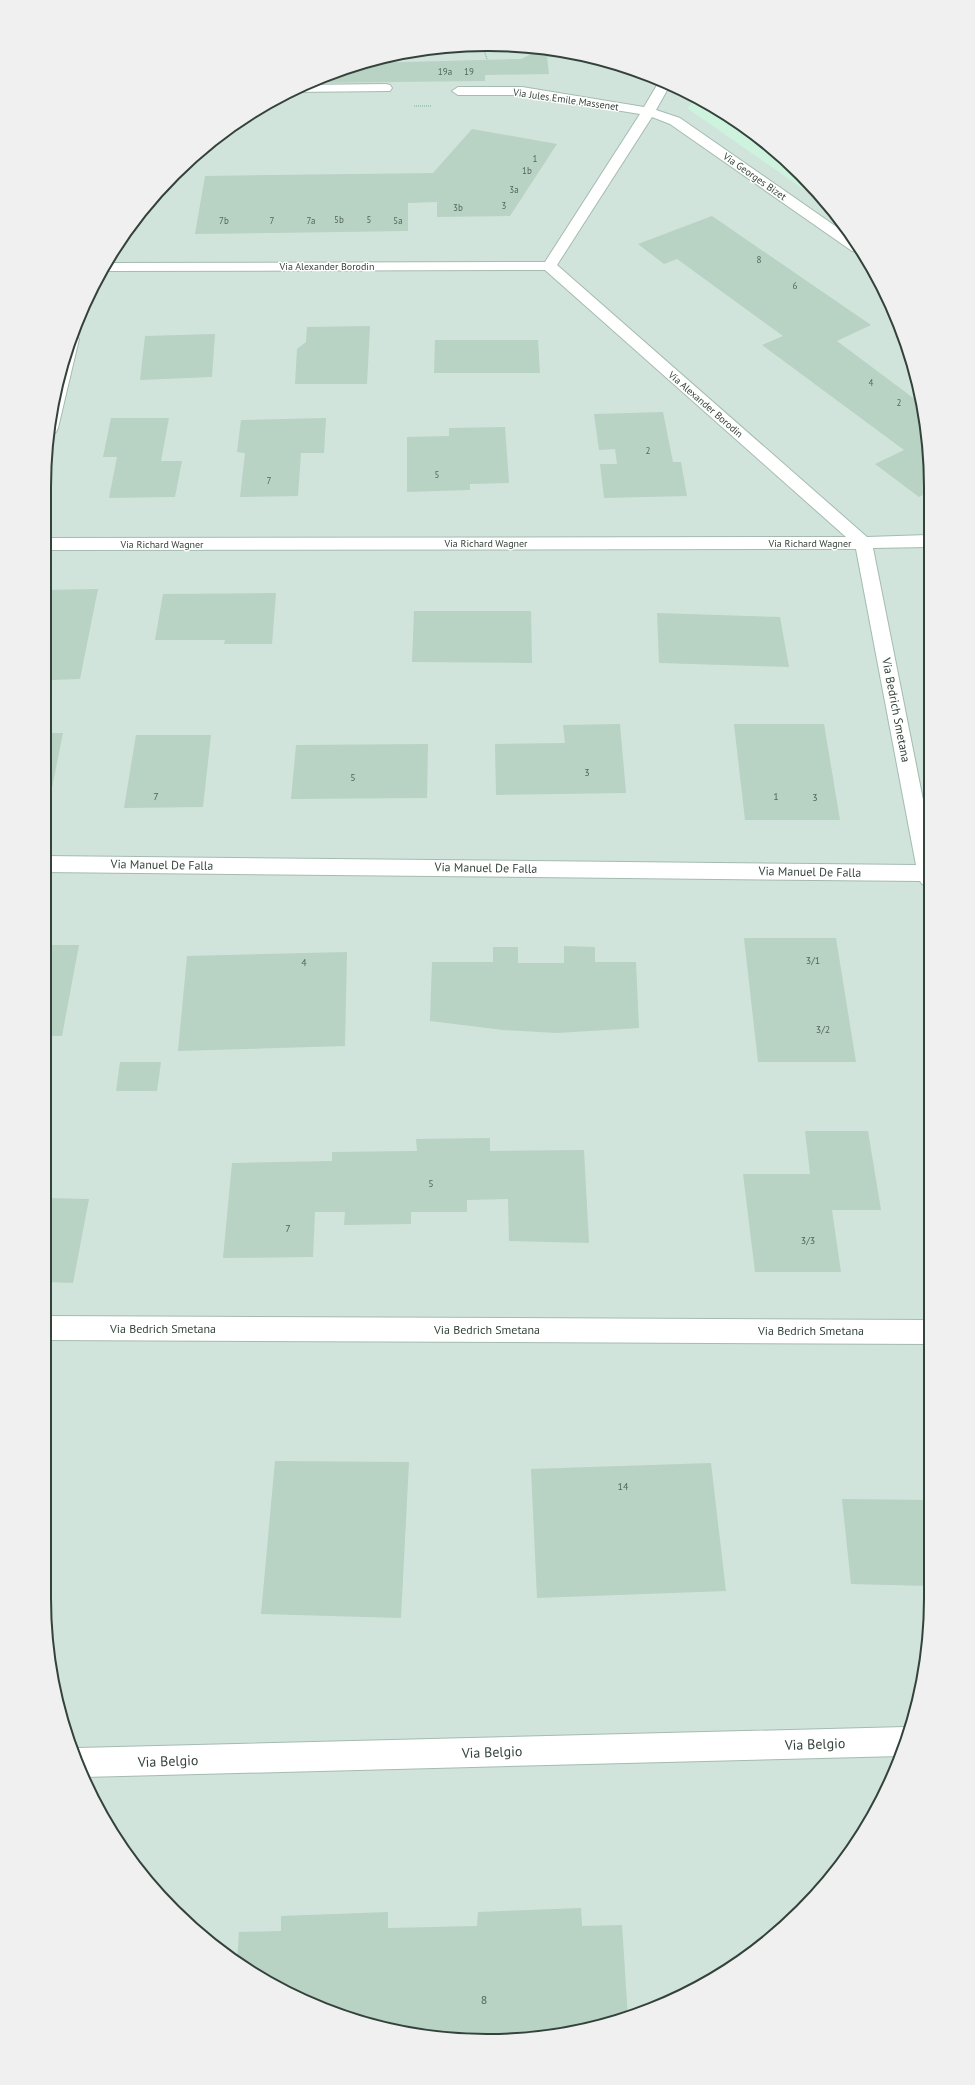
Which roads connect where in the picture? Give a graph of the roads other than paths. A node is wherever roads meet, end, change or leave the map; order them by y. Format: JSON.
{"nodes":[{"id":1,"x":662,"y":87,"type":"edge"},
{"id":2,"x":386,"y":88,"type":"dead end"},
{"id":3,"x":309,"y":89,"type":"edge"},
{"id":4,"x":458,"y":91,"type":"dead end"},
{"id":5,"x":649,"y":112,"type":"junction"},
{"id":6,"x":847,"y":241,"type":"edge"},
{"id":7,"x":549,"y":266,"type":"junction"},
{"id":8,"x":110,"y":267,"type":"edge"},
{"id":9,"x":924,"y":541,"type":"edge"},
{"id":10,"x":863,"y":543,"type":"junction"},
{"id":11,"x":51,"y":544,"type":"edge"},
{"id":12,"x":924,"y":856,"type":"edge"},
{"id":13,"x":51,"y":864,"type":"edge"},
{"id":14,"x":924,"y":876,"type":"edge"},
{"id":15,"x":51,"y":1328,"type":"edge"},
{"id":16,"x":924,"y":1332,"type":"edge"},
{"id":17,"x":900,"y":1741,"type":"edge"},
{"id":18,"x":83,"y":1763,"type":"edge"}],
"edges":[{"from":1,"to":5,"type":"street"},
{"from":2,"to":3,"type":"street"},
{"from":4,"to":5,"type":"street","name":"Via Jules Emile Massenet"},
{"from":5,"to":6,"type":"street","name":"Via Georges Bizet"},
{"from":5,"to":7,"type":"street"},
{"from":7,"to":8,"type":"street","name":"Via Alexander Borodin"},
{"from":7,"to":10,"type":"street","name":"Via Alexander Borodin"},
{"from":9,"to":10,"type":"street","name":"Via Richard Wagner"},
{"from":10,"to":11,"type":"street","name":"Via Richard Wagner"},
{"from":10,"to":12,"type":"street","name":"Via Bedrich Smetana"},
{"from":13,"to":14,"type":"street","name":"Via Manuel De Falla"},
{"from":15,"to":16,"type":"street","name":"Via Bedrich Smetana"},
{"from":17,"to":18,"type":"street","name":"Via Belgio"}]}
